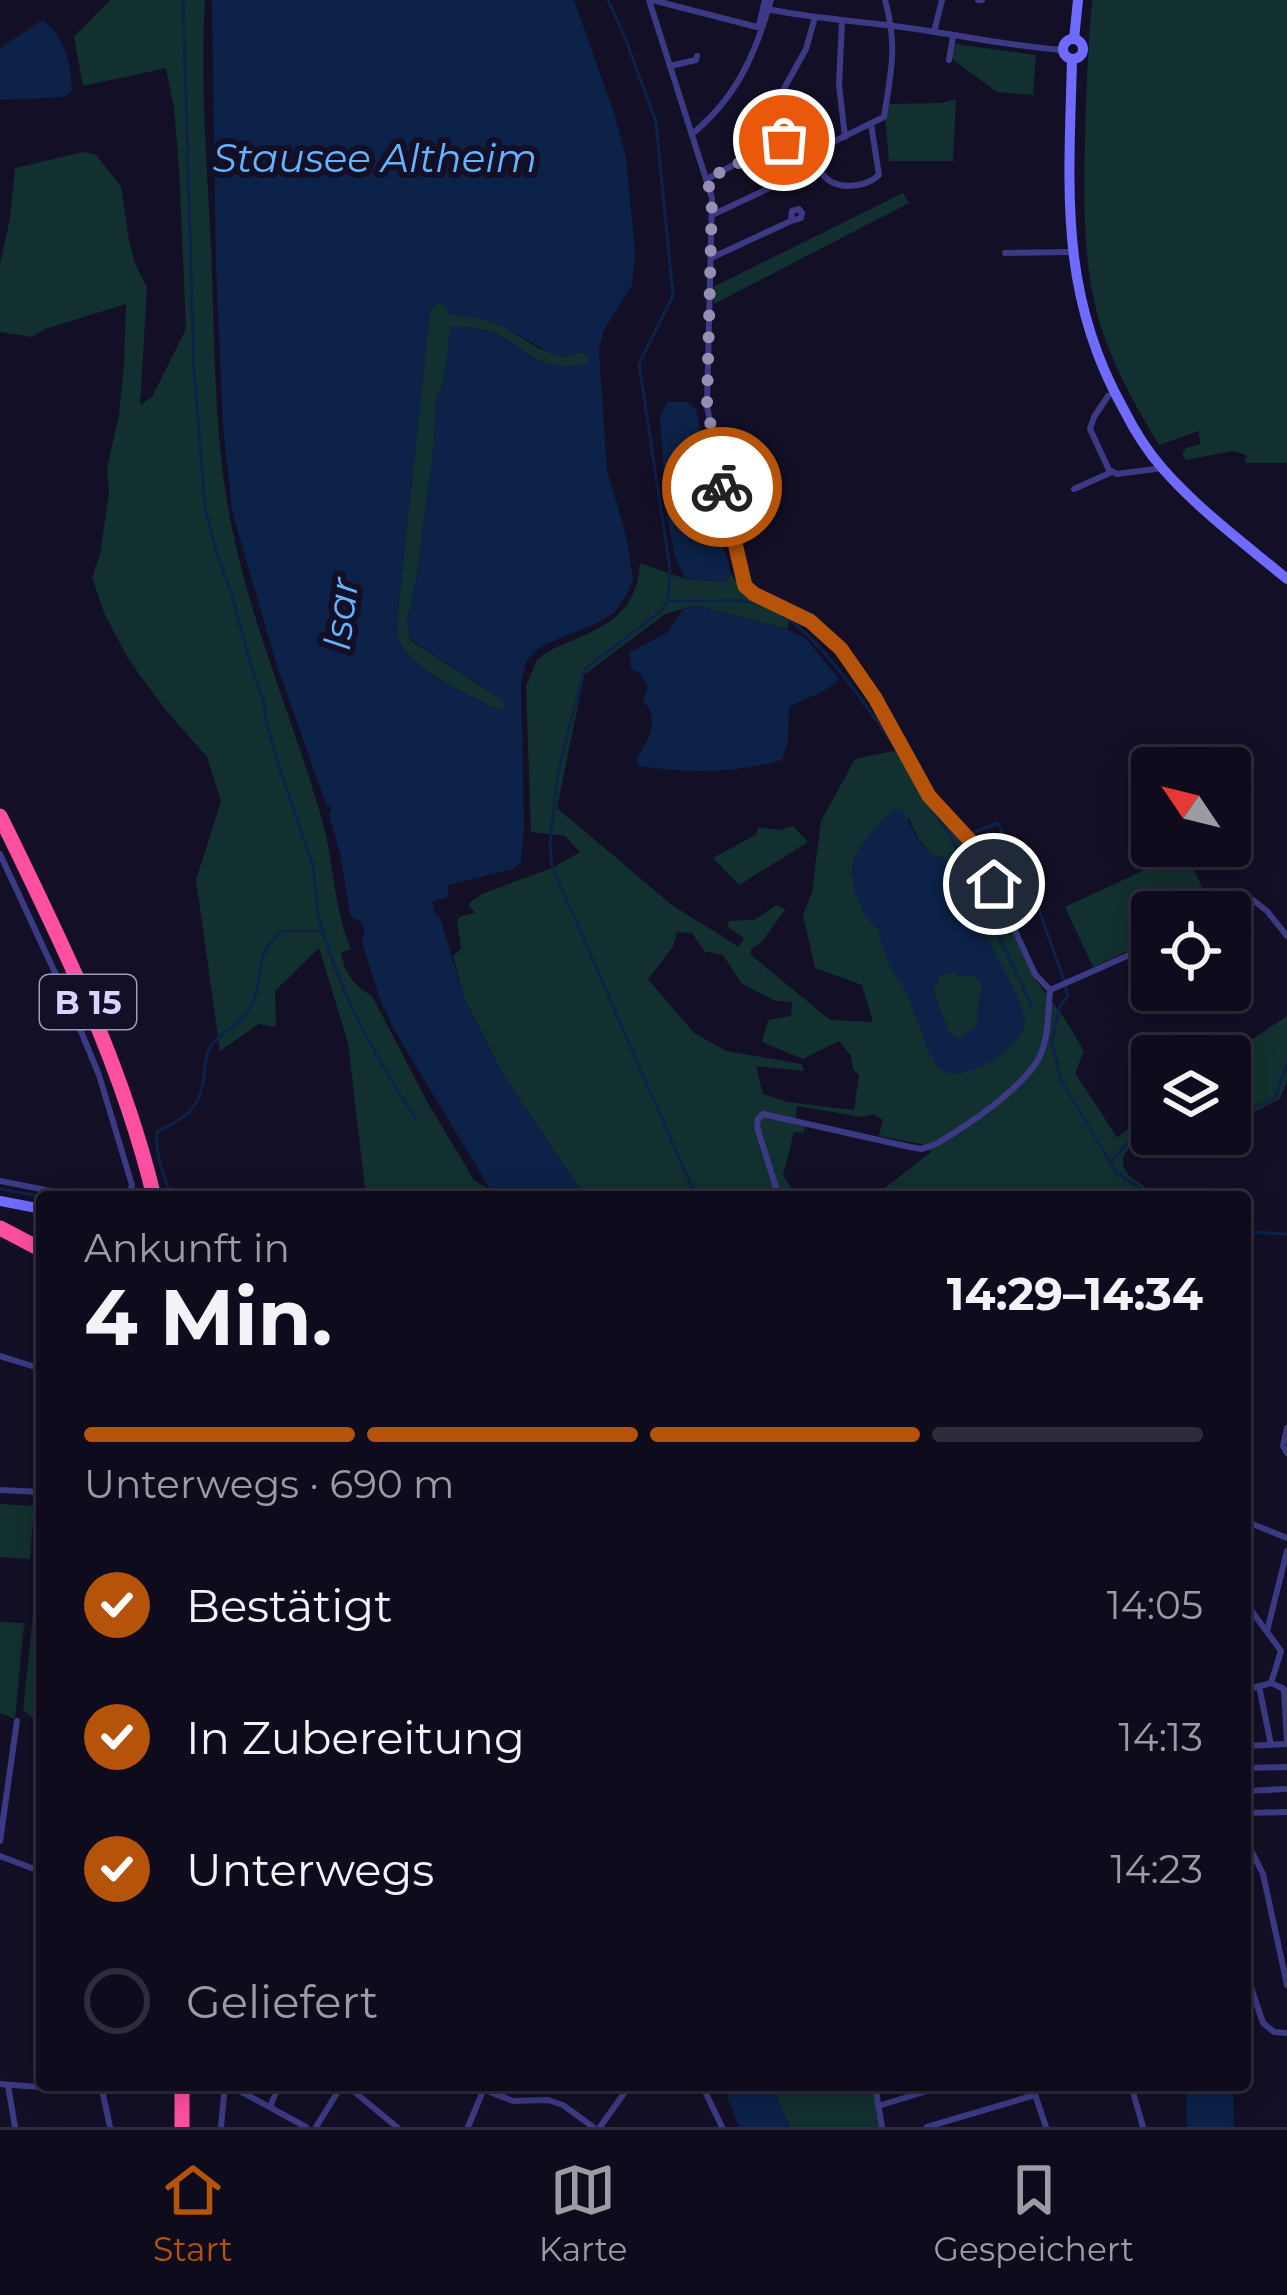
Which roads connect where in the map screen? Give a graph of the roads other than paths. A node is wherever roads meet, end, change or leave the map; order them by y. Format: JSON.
{"nodes":[{"id":1,"x":650,"y":0,"type":"edge"},
{"id":2,"x":885,"y":0,"type":"edge"},
{"id":3,"x":942,"y":0,"type":"edge"},
{"id":4,"x":1078,"y":0,"type":"edge"},
{"id":5,"x":767,"y":5,"type":"edge"},
{"id":6,"x":815,"y":17,"type":"junction"},
{"id":7,"x":842,"y":21,"type":"junction"},
{"id":8,"x":892,"y":26,"type":"junction"},
{"id":9,"x":761,"y":28,"type":"junction"},
{"id":10,"x":934,"y":32,"type":"junction"},
{"id":11,"x":953,"y":37,"type":"junction"},
{"id":12,"x":1068,"y":54,"type":"junction"},
{"id":13,"x":697,"y":56,"type":"dead end"},
{"id":14,"x":949,"y":60,"type":"dead end"},
{"id":15,"x":670,"y":66,"type":"junction"},
{"id":16,"x":781,"y":109,"type":"junction"},
{"id":17,"x":760,"y":123,"type":"dead end"},
{"id":18,"x":871,"y":124,"type":"junction"},
{"id":19,"x":692,"y":134,"type":"junction"},
{"id":20,"x":845,"y":137,"type":"junction"},
{"id":21,"x":784,"y":140,"type":"junction"},
{"id":22,"x":814,"y":151,"type":"junction"},
{"id":23,"x":790,"y":158,"type":"junction"},
{"id":24,"x":707,"y":179,"type":"junction"},
{"id":25,"x":712,"y":215,"type":"junction"},
{"id":26,"x":791,"y":220,"type":"dead end"},
{"id":27,"x":1072,"y":252,"type":"junction"},
{"id":28,"x":1005,"y":253,"type":"dead end"},
{"id":29,"x":711,"y":258,"type":"junction"},
{"id":30,"x":1108,"y":396,"type":"dead end"},
{"id":31,"x":1162,"y":468,"type":"junction"},
{"id":32,"x":1112,"y":472,"type":"junction"},
{"id":33,"x":1074,"y":489,"type":"dead end"},
{"id":34,"x":1287,"y":579,"type":"edge"},
{"id":35,"x":0,"y":816,"type":"edge"},
{"id":36,"x":0,"y":829,"type":"edge"},
{"id":37,"x":0,"y":854,"type":"edge"},
{"id":38,"x":1251,"y":900,"type":"edge"},
{"id":39,"x":1287,"y":936,"type":"edge"},
{"id":40,"x":1131,"y":954,"type":"edge"},
{"id":41,"x":1050,"y":990,"type":"junction"},
{"id":42,"x":0,"y":1180,"type":"edge"},
{"id":43,"x":52,"y":1191,"type":"edge"},
{"id":44,"x":130,"y":1191,"type":"edge"},
{"id":45,"x":149,"y":1191,"type":"edge"},
{"id":46,"x":150,"y":1191,"type":"edge"},
{"id":47,"x":777,"y":1191,"type":"edge"},
{"id":48,"x":0,"y":1201,"type":"edge"},
{"id":49,"x":36,"y":1208,"type":"edge"},
{"id":50,"x":0,"y":1228,"type":"edge"},
{"id":51,"x":36,"y":1247,"type":"edge"},
{"id":52,"x":0,"y":1356,"type":"edge"},
{"id":53,"x":36,"y":1367,"type":"edge"},
{"id":54,"x":1287,"y":1428,"type":"edge"},
{"id":55,"x":1287,"y":1453,"type":"edge"},
{"id":56,"x":0,"y":1490,"type":"edge"},
{"id":57,"x":36,"y":1492,"type":"edge"},
{"id":58,"x":1251,"y":1523,"type":"edge"},
{"id":59,"x":1287,"y":1538,"type":"edge"},
{"id":60,"x":1287,"y":1551,"type":"edge"},
{"id":61,"x":1251,"y":1610,"type":"edge"},
{"id":62,"x":1267,"y":1631,"type":"junction"},
{"id":63,"x":1285,"y":1651,"type":"edge"},
{"id":64,"x":1271,"y":1683,"type":"junction"},
{"id":65,"x":1259,"y":1686,"type":"junction"},
{"id":66,"x":1251,"y":1688,"type":"edge"},
{"id":67,"x":16,"y":1721,"type":"dead end"},
{"id":68,"x":1287,"y":1742,"type":"edge"},
{"id":69,"x":1251,"y":1745,"type":"edge"},
{"id":70,"x":1271,"y":1745,"type":"junction"},
{"id":71,"x":1287,"y":1767,"type":"edge"},
{"id":72,"x":1251,"y":1768,"type":"edge"},
{"id":73,"x":1287,"y":1789,"type":"edge"},
{"id":74,"x":1251,"y":1791,"type":"edge"},
{"id":75,"x":1287,"y":1812,"type":"edge"},
{"id":76,"x":1251,"y":1814,"type":"edge"},
{"id":77,"x":0,"y":1841,"type":"edge"},
{"id":78,"x":1251,"y":1850,"type":"edge"},
{"id":79,"x":0,"y":1856,"type":"edge"},
{"id":80,"x":36,"y":1870,"type":"edge"},
{"id":81,"x":1287,"y":1984,"type":"edge"},
{"id":82,"x":1251,"y":1987,"type":"edge"},
{"id":83,"x":1287,"y":2032,"type":"edge"},
{"id":84,"x":4,"y":2085,"type":"edge"},
{"id":85,"x":36,"y":2087,"type":"edge"},
{"id":86,"x":102,"y":2091,"type":"edge"},
{"id":87,"x":180,"y":2091,"type":"edge"},
{"id":88,"x":226,"y":2091,"type":"edge"},
{"id":89,"x":239,"y":2091,"type":"edge"},
{"id":90,"x":277,"y":2091,"type":"edge"},
{"id":91,"x":340,"y":2091,"type":"edge"},
{"id":92,"x":351,"y":2091,"type":"edge"},
{"id":93,"x":483,"y":2091,"type":"joint"},
{"id":94,"x":625,"y":2091,"type":"edge"},
{"id":95,"x":705,"y":2091,"type":"edge"},
{"id":96,"x":876,"y":2091,"type":"edge"},
{"id":97,"x":926,"y":2091,"type":"edge"},
{"id":98,"x":1034,"y":2091,"type":"edge"},
{"id":99,"x":1133,"y":2091,"type":"edge"},
{"id":100,"x":1035,"y":2095,"type":"junction"},
{"id":101,"x":878,"y":2105,"type":"junction"},
{"id":102,"x":270,"y":2107,"type":"junction"},
{"id":103,"x":376,"y":2111,"type":"junction"},
{"id":104,"x":15,"y":2127,"type":"edge"},
{"id":105,"x":110,"y":2127,"type":"edge"},
{"id":106,"x":184,"y":2127,"type":"edge"},
{"id":107,"x":221,"y":2127,"type":"edge"},
{"id":108,"x":306,"y":2127,"type":"edge"},
{"id":109,"x":316,"y":2127,"type":"edge"},
{"id":110,"x":374,"y":2127,"type":"edge"},
{"id":111,"x":397,"y":2127,"type":"edge"},
{"id":112,"x":469,"y":2127,"type":"edge"},
{"id":113,"x":597,"y":2127,"type":"edge"},
{"id":114,"x":722,"y":2127,"type":"edge"},
{"id":115,"x":882,"y":2127,"type":"edge"},
{"id":116,"x":927,"y":2127,"type":"edge"},
{"id":117,"x":1046,"y":2127,"type":"edge"},
{"id":118,"x":1143,"y":2127,"type":"edge"}],
"edges":[{"from":1,"to":9,"type":"street"},
{"from":1,"to":15,"type":"street"},
{"from":2,"to":8,"type":"street"},
{"from":3,"to":10,"type":"street"},
{"from":4,"to":12,"type":"street"},
{"from":5,"to":6,"type":"street"},
{"from":5,"to":9,"type":"street"},
{"from":6,"to":7,"type":"street"},
{"from":6,"to":16,"type":"street"},
{"from":7,"to":8,"type":"street"},
{"from":7,"to":20,"type":"street"},
{"from":8,"to":10,"type":"street"},
{"from":8,"to":18,"type":"street"},
{"from":9,"to":19,"type":"street"},
{"from":10,"to":11,"type":"street"},
{"from":11,"to":12,"type":"street"},
{"from":11,"to":14,"type":"street"},
{"from":12,"to":27,"type":"street"},
{"from":13,"to":15,"type":"street"},
{"from":15,"to":19,"type":"street"},
{"from":16,"to":17,"type":"street"},
{"from":16,"to":21,"type":"street"},
{"from":18,"to":20,"type":"street"},
{"from":18,"to":22,"type":"street"},
{"from":19,"to":24,"type":"street"},
{"from":20,"to":22,"type":"street"},
{"from":21,"to":23,"type":"street"},
{"from":21,"to":24,"type":"street"},
{"from":22,"to":23,"type":"street"},
{"from":23,"to":25,"type":"street"},
{"from":24,"to":25,"type":"street"},
{"from":25,"to":29,"type":"street"},
{"from":26,"to":29,"type":"street"},
{"from":27,"to":28,"type":"street"},
{"from":27,"to":31,"type":"street"},
{"from":29,"to":41,"type":"street"},
{"from":30,"to":32,"type":"street"},
{"from":31,"to":32,"type":"street"},
{"from":31,"to":34,"type":"street"},
{"from":32,"to":33,"type":"street"},
{"from":35,"to":46,"type":"highway","number":"B 15"},
{"from":36,"to":45,"type":"highway","number":"B 15"},
{"from":37,"to":44,"type":"street"},
{"from":38,"to":39,"type":"street"},
{"from":40,"to":41,"type":"street"},
{"from":41,"to":47,"type":"street"},
{"from":42,"to":43,"type":"street"},
{"from":48,"to":49,"type":"street"},
{"from":50,"to":51,"type":"highway"},
{"from":52,"to":53,"type":"street"},
{"from":54,"to":55,"type":"street"},
{"from":56,"to":57,"type":"street"},
{"from":58,"to":59,"type":"street"},
{"from":60,"to":62,"type":"street"},
{"from":61,"to":62,"type":"street"},
{"from":62,"to":63,"type":"street"},
{"from":63,"to":64,"type":"street"},
{"from":64,"to":65,"type":"street"},
{"from":64,"to":68,"type":"street"},
{"from":65,"to":66,"type":"street"},
{"from":65,"to":70,"type":"street"},
{"from":67,"to":77,"type":"street"},
{"from":68,"to":70,"type":"street"},
{"from":69,"to":70,"type":"street"},
{"from":71,"to":72,"type":"street"},
{"from":73,"to":74,"type":"street"},
{"from":75,"to":76,"type":"street"},
{"from":78,"to":81,"type":"street"},
{"from":79,"to":80,"type":"street"},
{"from":82,"to":83,"type":"street"},
{"from":84,"to":85,"type":"street"},
{"from":84,"to":104,"type":"street"},
{"from":86,"to":105,"type":"street"},
{"from":87,"to":106,"type":"highway"},
{"from":88,"to":107,"type":"street"},
{"from":89,"to":102,"type":"street"},
{"from":90,"to":102,"type":"street"},
{"from":91,"to":109,"type":"street"},
{"from":92,"to":103,"type":"street"},
{"from":93,"to":112,"type":"street"},
{"from":93,"to":113,"type":"street"},
{"from":94,"to":113,"type":"street"},
{"from":95,"to":114,"type":"street"},
{"from":96,"to":101,"type":"street"},
{"from":97,"to":101,"type":"street"},
{"from":98,"to":100,"type":"street"},
{"from":99,"to":118,"type":"street"},
{"from":100,"to":116,"type":"street"},
{"from":100,"to":117,"type":"street"},
{"from":101,"to":115,"type":"street"},
{"from":102,"to":108,"type":"street"},
{"from":103,"to":110,"type":"street"},
{"from":103,"to":111,"type":"street"}]}
